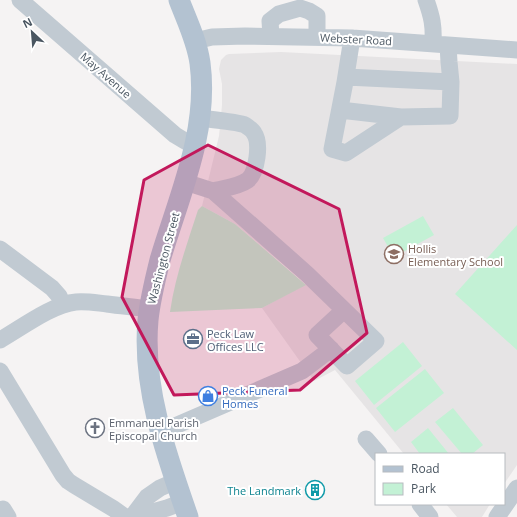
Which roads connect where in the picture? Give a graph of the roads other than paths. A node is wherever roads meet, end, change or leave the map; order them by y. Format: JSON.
{"nodes":[{"id":1,"x":20,"y":0,"type":"edge"},
{"id":2,"x":179,"y":0,"type":"edge"},
{"id":3,"x":426,"y":0,"type":"edge"},
{"id":4,"x":271,"y":36,"type":"junction"},
{"id":5,"x":317,"y":37,"type":"junction"},
{"id":6,"x":352,"y":38,"type":"junction"},
{"id":7,"x":195,"y":41,"type":"junction"},
{"id":8,"x":441,"y":45,"type":"junction"},
{"id":9,"x":517,"y":50,"type":"edge"},
{"id":10,"x":346,"y":79,"type":"junction"},
{"id":11,"x":451,"y":82,"type":"junction"},
{"id":12,"x":340,"y":110,"type":"junction"},
{"id":13,"x":401,"y":117,"type":"junction"},
{"id":14,"x":200,"y":118,"type":"junction"},
{"id":15,"x":195,"y":145,"type":"junction"},
{"id":16,"x":185,"y":182,"type":"junction"},
{"id":17,"x":213,"y":191,"type":"junction"},
{"id":18,"x":0,"y":249,"type":"edge"},
{"id":19,"x":63,"y":305,"type":"junction"},
{"id":20,"x":149,"y":309,"type":"junction"},
{"id":21,"x":344,"y":310,"type":"junction"},
{"id":22,"x":0,"y":340,"type":"edge"},
{"id":23,"x":330,"y":349,"type":"junction"},
{"id":24,"x":0,"y":371,"type":"edge"},
{"id":25,"x":161,"y":432,"type":"junction"},
{"id":26,"x":366,"y":439,"type":"dead end"},
{"id":27,"x":378,"y":453,"type":"edge"},
{"id":28,"x":176,"y":481,"type":"junction"},
{"id":29,"x":517,"y":488,"type":"edge"},
{"id":30,"x":421,"y":505,"type":"edge"},
{"id":31,"x":185,"y":510,"type":"edge"},
{"id":32,"x":125,"y":517,"type":"edge"},
{"id":33,"x":133,"y":517,"type":"edge"},
{"id":34,"x":430,"y":517,"type":"edge"},
{"id":35,"x":497,"y":517,"type":"edge"}],
"edges":[{"from":1,"to":15,"type":"street","name":"May Avenue"},
{"from":2,"to":7,"type":"main road","name":"Washington Street"},
{"from":3,"to":8,"type":"street"},
{"from":4,"to":5,"type":"street","name":"Webster Road"},
{"from":4,"to":5,"type":"street"},
{"from":4,"to":7,"type":"street","name":"Webster Road"},
{"from":5,"to":6,"type":"street","name":"Webster Road"},
{"from":6,"to":8,"type":"street","name":"Webster Road"},
{"from":6,"to":10,"type":"street"},
{"from":7,"to":14,"type":"main road","name":"Washington Street"},
{"from":8,"to":9,"type":"street","name":"Webster Road"},
{"from":8,"to":11,"type":"street"},
{"from":10,"to":11,"type":"street"},
{"from":10,"to":12,"type":"street"},
{"from":11,"to":13,"type":"street"},
{"from":12,"to":13,"type":"street"},
{"from":12,"to":13,"type":"street"},
{"from":14,"to":15,"type":"main road","name":"Washington Street"},
{"from":14,"to":17,"type":"street"},
{"from":15,"to":16,"type":"main road","name":"Washington Street"},
{"from":16,"to":17,"type":"street"},
{"from":16,"to":20,"type":"main road","name":"Washington Street"},
{"from":17,"to":21,"type":"street"},
{"from":18,"to":19,"type":"street"},
{"from":19,"to":20,"type":"street"},
{"from":19,"to":22,"type":"street"},
{"from":20,"to":25,"type":"main road","name":"Washington Street"},
{"from":21,"to":23,"type":"street"},
{"from":21,"to":23,"type":"street"},
{"from":23,"to":25,"type":"street"},
{"from":24,"to":32,"type":"street"},
{"from":25,"to":28,"type":"main road","name":"Washington Street"},
{"from":26,"to":27,"type":"street"},
{"from":28,"to":31,"type":"main road","name":"Washington Street"},
{"from":28,"to":33,"type":"street"},
{"from":29,"to":35,"type":"street"},
{"from":30,"to":34,"type":"street"},
{"from":31,"to":33,"type":"street"}]}
